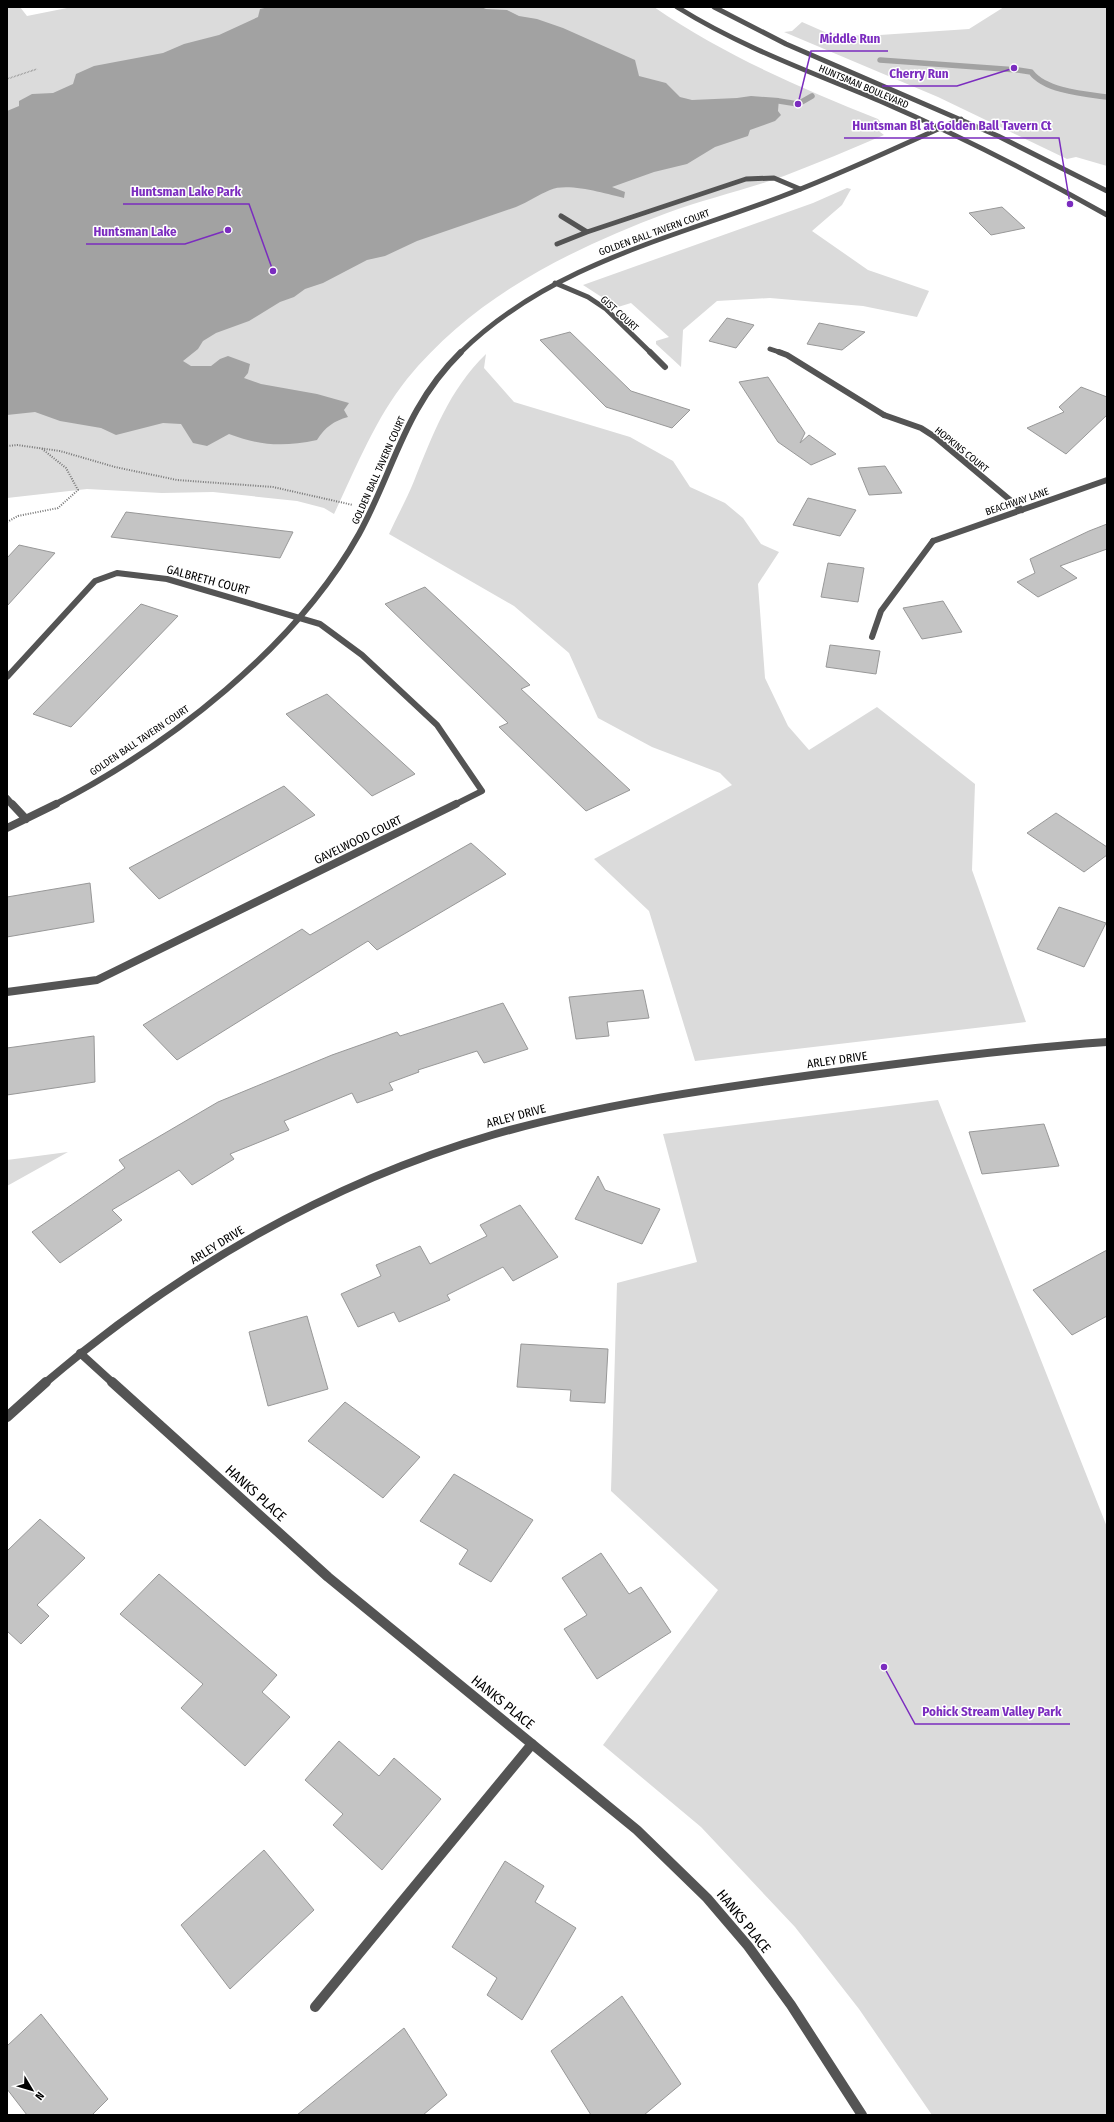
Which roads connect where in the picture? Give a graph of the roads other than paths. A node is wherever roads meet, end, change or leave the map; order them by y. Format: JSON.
{"nodes":[{"id":1,"x":677,"y":7,"type":"edge"},
{"id":2,"x":714,"y":7,"type":"edge"},
{"id":3,"x":961,"y":119,"type":"junction"},
{"id":4,"x":939,"y":129,"type":"junction"},
{"id":5,"x":800,"y":189,"type":"junction"},
{"id":6,"x":1107,"y":191,"type":"edge"},
{"id":7,"x":1107,"y":215,"type":"edge"},
{"id":8,"x":561,"y":216,"type":"dead end"},
{"id":9,"x":587,"y":232,"type":"junction"},
{"id":10,"x":557,"y":244,"type":"dead end"},
{"id":11,"x":555,"y":283,"type":"junction"},
{"id":12,"x":770,"y":349,"type":"dead end"},
{"id":13,"x":665,"y":367,"type":"dead end"},
{"id":14,"x":1107,"y":480,"type":"edge"},
{"id":15,"x":1022,"y":510,"type":"junction"},
{"id":16,"x":300,"y":618,"type":"junction"},
{"id":17,"x":872,"y":638,"type":"dead end"},
{"id":18,"x":7,"y":676,"type":"edge"},
{"id":19,"x":7,"y":798,"type":"edge"},
{"id":20,"x":26,"y":819,"type":"junction"},
{"id":21,"x":7,"y":828,"type":"edge"},
{"id":22,"x":7,"y":992,"type":"edge"},
{"id":23,"x":1107,"y":1042,"type":"edge"},
{"id":24,"x":80,"y":1352,"type":"junction"},
{"id":25,"x":7,"y":1417,"type":"edge"},
{"id":26,"x":532,"y":1744,"type":"junction"},
{"id":27,"x":315,"y":2007,"type":"dead end"},
{"id":28,"x":862,"y":2115,"type":"edge"}],
"edges":[{"from":1,"to":4,"type":"street","name":"HUNTSMAN BOULEVARD"},
{"from":2,"to":3,"type":"street","name":"HUNTSMAN BOULEVARD"},
{"from":3,"to":4,"type":"street","name":"GOLDEN BALL TAVERN COURT"},
{"from":3,"to":6,"type":"street","name":"HUNTSMAN BOULEVARD"},
{"from":4,"to":5,"type":"street","name":"GOLDEN BALL TAVERN COURT"},
{"from":4,"to":7,"type":"street","name":"HUNTSMAN BOULEVARD"},
{"from":5,"to":9,"type":"street"},
{"from":5,"to":11,"type":"street","name":"GOLDEN BALL TAVERN COURT"},
{"from":8,"to":9,"type":"street"},
{"from":9,"to":10,"type":"street"},
{"from":11,"to":13,"type":"street","name":"GIST COURT"},
{"from":11,"to":16,"type":"street","name":"GOLDEN BALL TAVERN COURT"},
{"from":12,"to":15,"type":"street","name":"HOPKINS COURT"},
{"from":14,"to":15,"type":"street","name":"BEACHWAY LANE"},
{"from":15,"to":17,"type":"street","name":"BEACHWAY LANE"},
{"from":16,"to":18,"type":"street","name":"GALBRETH COURT"},
{"from":16,"to":20,"type":"street","name":"GOLDEN BALL TAVERN COURT"},
{"from":16,"to":22,"type":"street","name":"GAVELWOOD COURT"},
{"from":19,"to":20,"type":"street"},
{"from":20,"to":21,"type":"street","name":"GOLDEN BALL TAVERN COURT"},
{"from":23,"to":24,"type":"street","name":"ARLEY DRIVE"},
{"from":24,"to":25,"type":"street","name":"ARLEY DRIVE"},
{"from":24,"to":26,"type":"street","name":"HANKS PLACE"},
{"from":26,"to":27,"type":"street"},
{"from":26,"to":28,"type":"street","name":"HANKS PLACE"}]}
